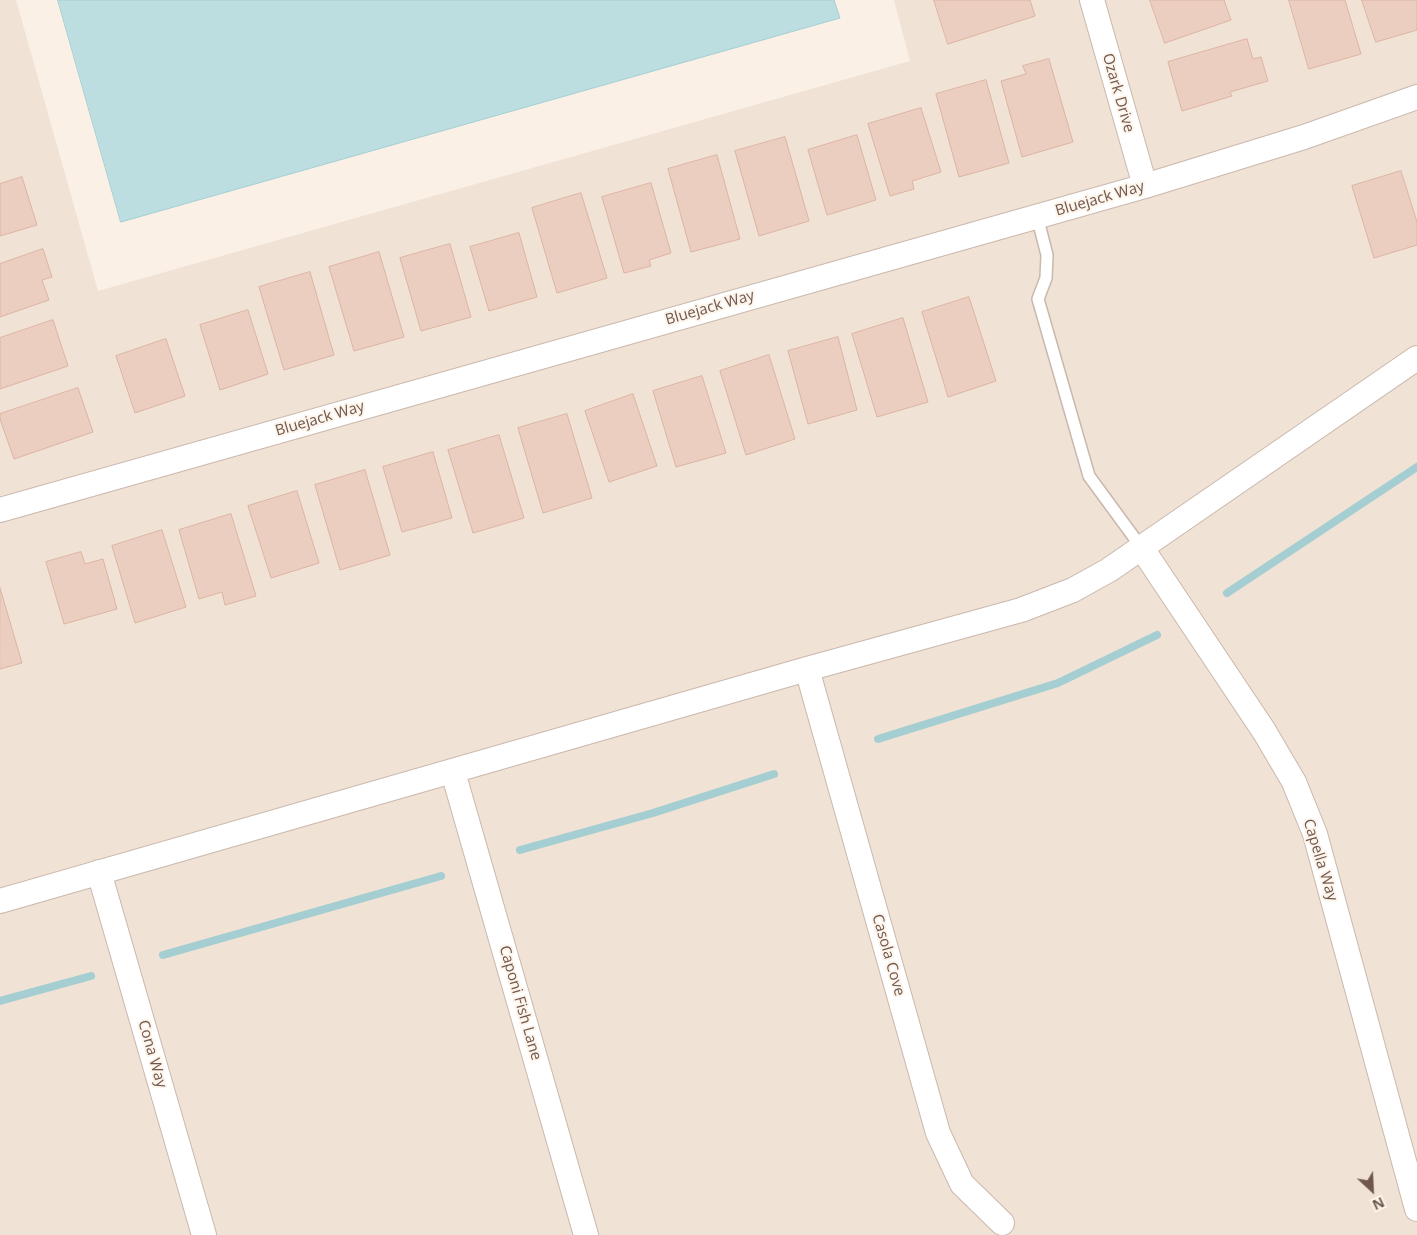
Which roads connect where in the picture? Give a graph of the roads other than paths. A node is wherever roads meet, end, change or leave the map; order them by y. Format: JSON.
{"nodes":[{"id":1,"x":1092,"y":0,"type":"edge"},
{"id":2,"x":1417,"y":97,"type":"edge"},
{"id":3,"x":1145,"y":186,"type":"junction"},
{"id":4,"x":1037,"y":216,"type":"junction"},
{"id":5,"x":1417,"y":358,"type":"edge"},
{"id":6,"x":0,"y":510,"type":"edge"},
{"id":7,"x":1141,"y":547,"type":"junction"},
{"id":8,"x":808,"y":669,"type":"junction"},
{"id":9,"x":453,"y":772,"type":"junction"},
{"id":10,"x":99,"y":872,"type":"junction"},
{"id":11,"x":0,"y":901,"type":"edge"},
{"id":12,"x":1417,"y":1209,"type":"edge"},
{"id":13,"x":1002,"y":1223,"type":"dead end"},
{"id":14,"x":204,"y":1235,"type":"edge"},
{"id":15,"x":586,"y":1235,"type":"edge"}],
"edges":[{"from":1,"to":3,"type":"street","name":"Ozark Drive"},
{"from":2,"to":3,"type":"street","name":"Bluejack Way"},
{"from":3,"to":4,"type":"street","name":"Bluejack Way"},
{"from":4,"to":6,"type":"street","name":"Bluejack Way"},
{"from":4,"to":7,"type":"lane"},
{"from":5,"to":7,"type":"street"},
{"from":7,"to":8,"type":"street"},
{"from":7,"to":12,"type":"street","name":"Capella Way"},
{"from":8,"to":9,"type":"street"},
{"from":8,"to":13,"type":"street","name":"Casola Cove"},
{"from":9,"to":10,"type":"street"},
{"from":9,"to":15,"type":"street","name":"Caponi Fish Lane"},
{"from":10,"to":11,"type":"street"},
{"from":10,"to":14,"type":"street","name":"Cona Way"}]}
